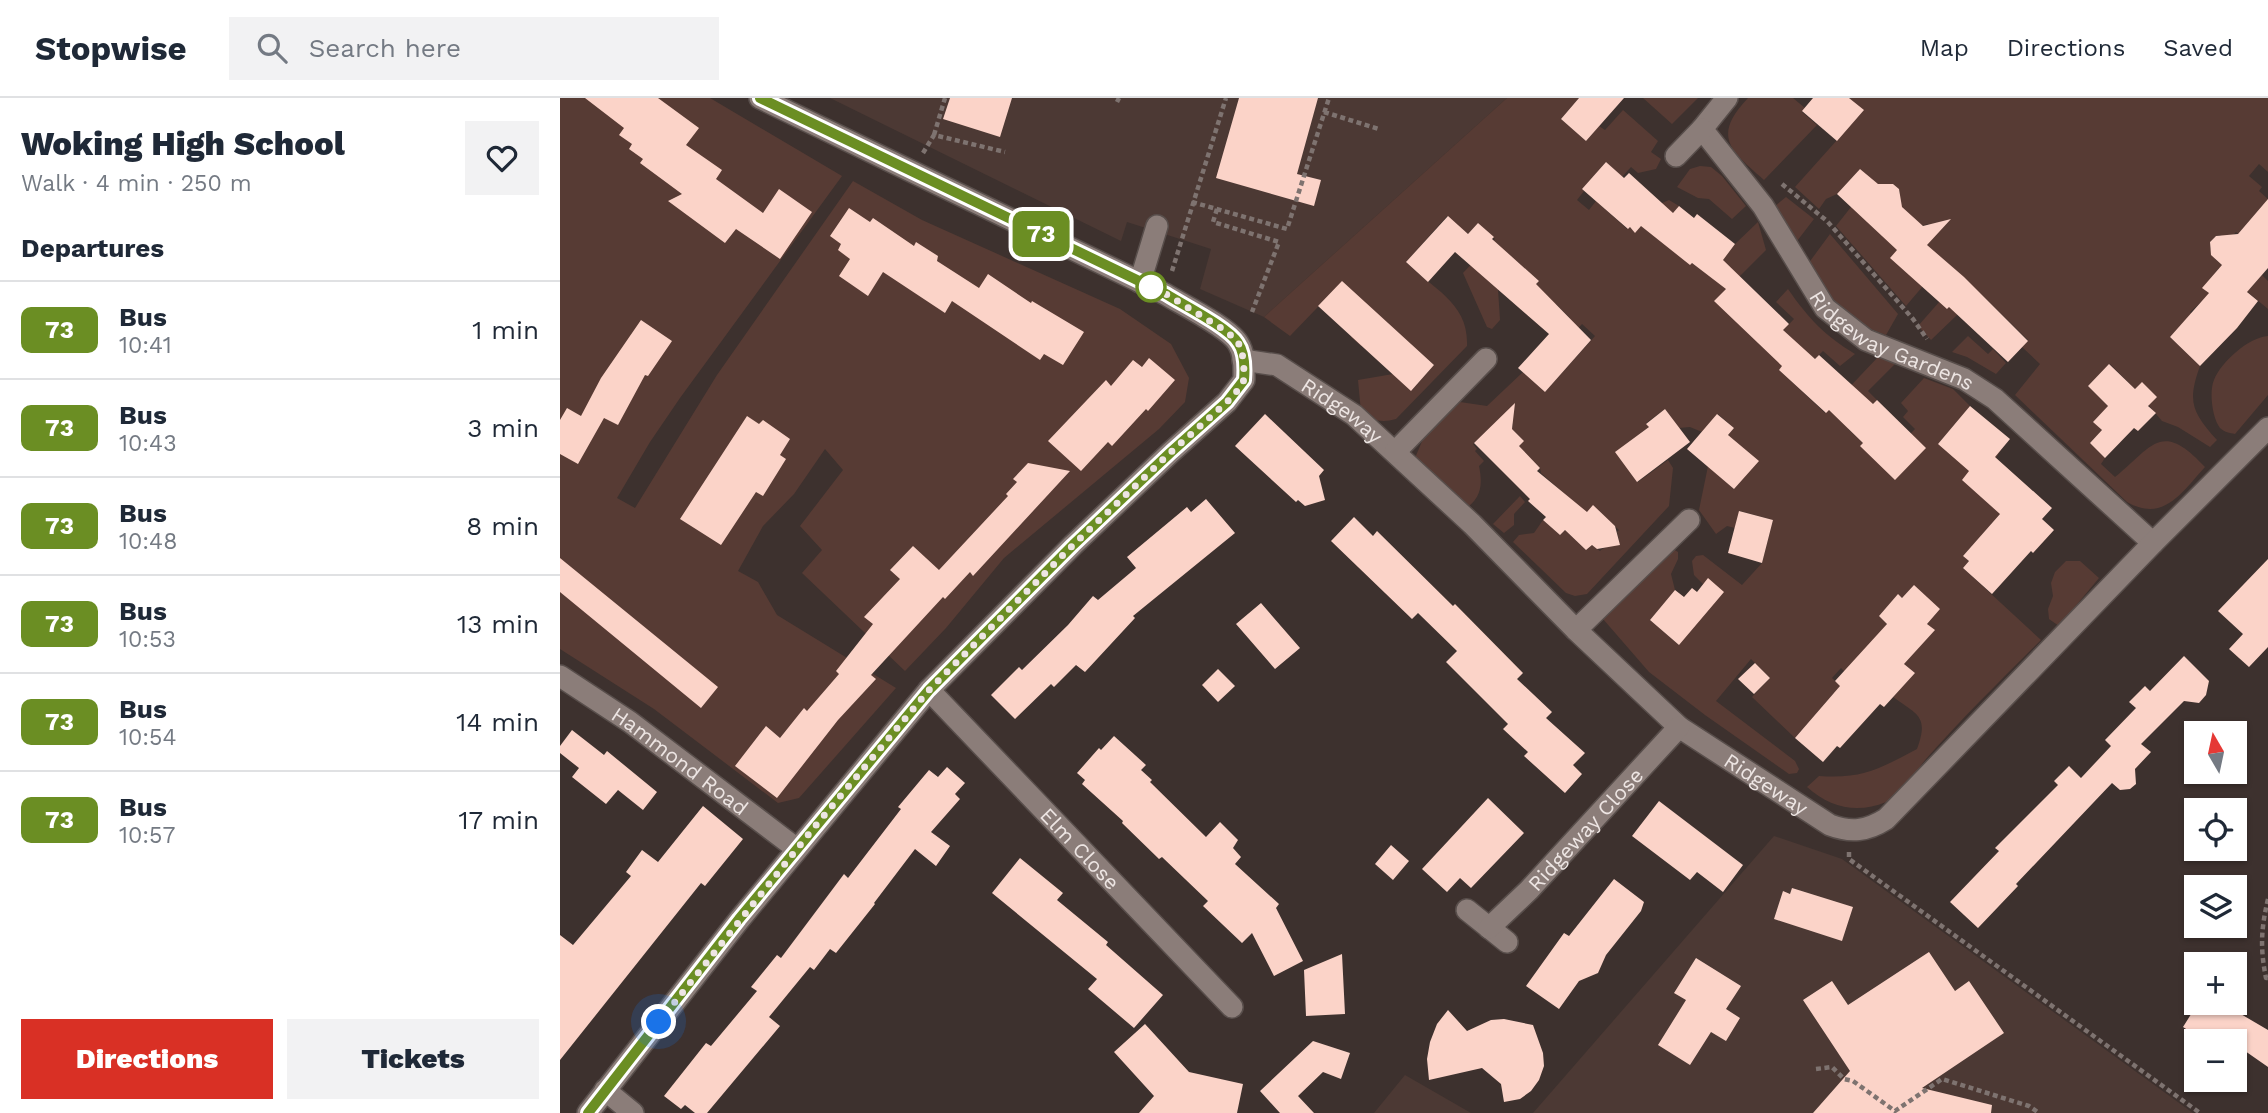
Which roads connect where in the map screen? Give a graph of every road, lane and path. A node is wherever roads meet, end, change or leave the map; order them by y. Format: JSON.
{"nodes":[{"id":1,"x":760,"y":98,"type":"edge"},
{"id":2,"x":945,"y":98,"type":"edge"},
{"id":3,"x":1226,"y":98,"type":"edge"},
{"id":4,"x":1329,"y":98,"type":"edge"},
{"id":5,"x":1727,"y":98,"type":"edge"},
{"id":6,"x":1324,"y":112,"type":"junction"},
{"id":7,"x":1379,"y":129,"type":"dead end"},
{"id":8,"x":1702,"y":129,"type":"junction"},
{"id":9,"x":934,"y":135,"type":"junction"},
{"id":10,"x":1005,"y":152,"type":"dead end"},
{"id":11,"x":1676,"y":156,"type":"dead end"},
{"id":12,"x":912,"y":172,"type":"junction"},
{"id":13,"x":1782,"y":184,"type":"dead end"},
{"id":14,"x":1192,"y":202,"type":"junction"},
{"id":15,"x":1217,"y":209,"type":"junction"},
{"id":16,"x":1157,"y":226,"type":"dead end"},
{"id":17,"x":1140,"y":282,"type":"junction"},
{"id":18,"x":1166,"y":294,"type":"junction"},
{"id":19,"x":1252,"y":312,"type":"dead end"},
{"id":20,"x":1932,"y":348,"type":"dead end"},
{"id":21,"x":1486,"y":359,"type":"dead end"},
{"id":22,"x":1243,"y":360,"type":"junction"},
{"id":23,"x":2268,"y":428,"type":"edge"},
{"id":24,"x":1395,"y":452,"type":"junction"},
{"id":25,"x":1689,"y":520,"type":"dead end"},
{"id":26,"x":2153,"y":543,"type":"junction"},
{"id":27,"x":1576,"y":630,"type":"junction"},
{"id":28,"x":560,"y":676,"type":"edge"},
{"id":29,"x":929,"y":690,"type":"junction"},
{"id":30,"x":1679,"y":727,"type":"junction"},
{"id":31,"x":1849,"y":830,"type":"junction"},
{"id":32,"x":797,"y":849,"type":"junction"},
{"id":33,"x":2268,"y":899,"type":"edge"},
{"id":34,"x":1467,"y":910,"type":"dead end"},
{"id":35,"x":1489,"y":928,"type":"junction"},
{"id":36,"x":1507,"y":942,"type":"dead end"},
{"id":37,"x":2268,"y":978,"type":"edge"},
{"id":38,"x":1232,"y":1007,"type":"dead end"},
{"id":39,"x":1816,"y":1069,"type":"dead end"},
{"id":40,"x":605,"y":1090,"type":"junction"},
{"id":41,"x":589,"y":1113,"type":"edge"},
{"id":42,"x":633,"y":1113,"type":"edge"},
{"id":43,"x":2039,"y":1113,"type":"edge"},
{"id":44,"x":2200,"y":1113,"type":"edge"}],
"edges":[{"from":1,"to":12,"type":"street"},
{"from":2,"to":9,"type":"path"},
{"from":3,"to":14,"type":"path"},
{"from":4,"to":6,"type":"path"},
{"from":5,"to":8,"type":"street"},
{"from":6,"to":7,"type":"path"},
{"from":6,"to":15,"type":"path"},
{"from":8,"to":11,"type":"street"},
{"from":8,"to":26,"type":"street","name":"Ridgeway Gardens"},
{"from":9,"to":10,"type":"path"},
{"from":9,"to":12,"type":"path"},
{"from":12,"to":17,"type":"street"},
{"from":13,"to":20,"type":"path"},
{"from":14,"to":15,"type":"path"},
{"from":14,"to":18,"type":"path"},
{"from":15,"to":19,"type":"path"},
{"from":16,"to":17,"type":"street"},
{"from":17,"to":18,"type":"street"},
{"from":18,"to":22,"type":"street"},
{"from":21,"to":24,"type":"street"},
{"from":22,"to":24,"type":"street","name":"Ridgeway"},
{"from":22,"to":29,"type":"street"},
{"from":23,"to":26,"type":"street"},
{"from":24,"to":27,"type":"street","name":"Ridgeway"},
{"from":25,"to":27,"type":"street"},
{"from":26,"to":31,"type":"street"},
{"from":27,"to":30,"type":"street","name":"Ridgeway"},
{"from":28,"to":32,"type":"street","name":"Hammond Road"},
{"from":29,"to":32,"type":"street"},
{"from":29,"to":38,"type":"street","name":"Elm Close"},
{"from":30,"to":31,"type":"street","name":"Ridgeway"},
{"from":30,"to":35,"type":"street","name":"Ridgeway Close"},
{"from":31,"to":44,"type":"path"},
{"from":32,"to":40,"type":"street"},
{"from":33,"to":37,"type":"path"},
{"from":34,"to":35,"type":"street"},
{"from":35,"to":36,"type":"street"},
{"from":39,"to":43,"type":"path"},
{"from":40,"to":41,"type":"street"},
{"from":40,"to":42,"type":"street"}]}
